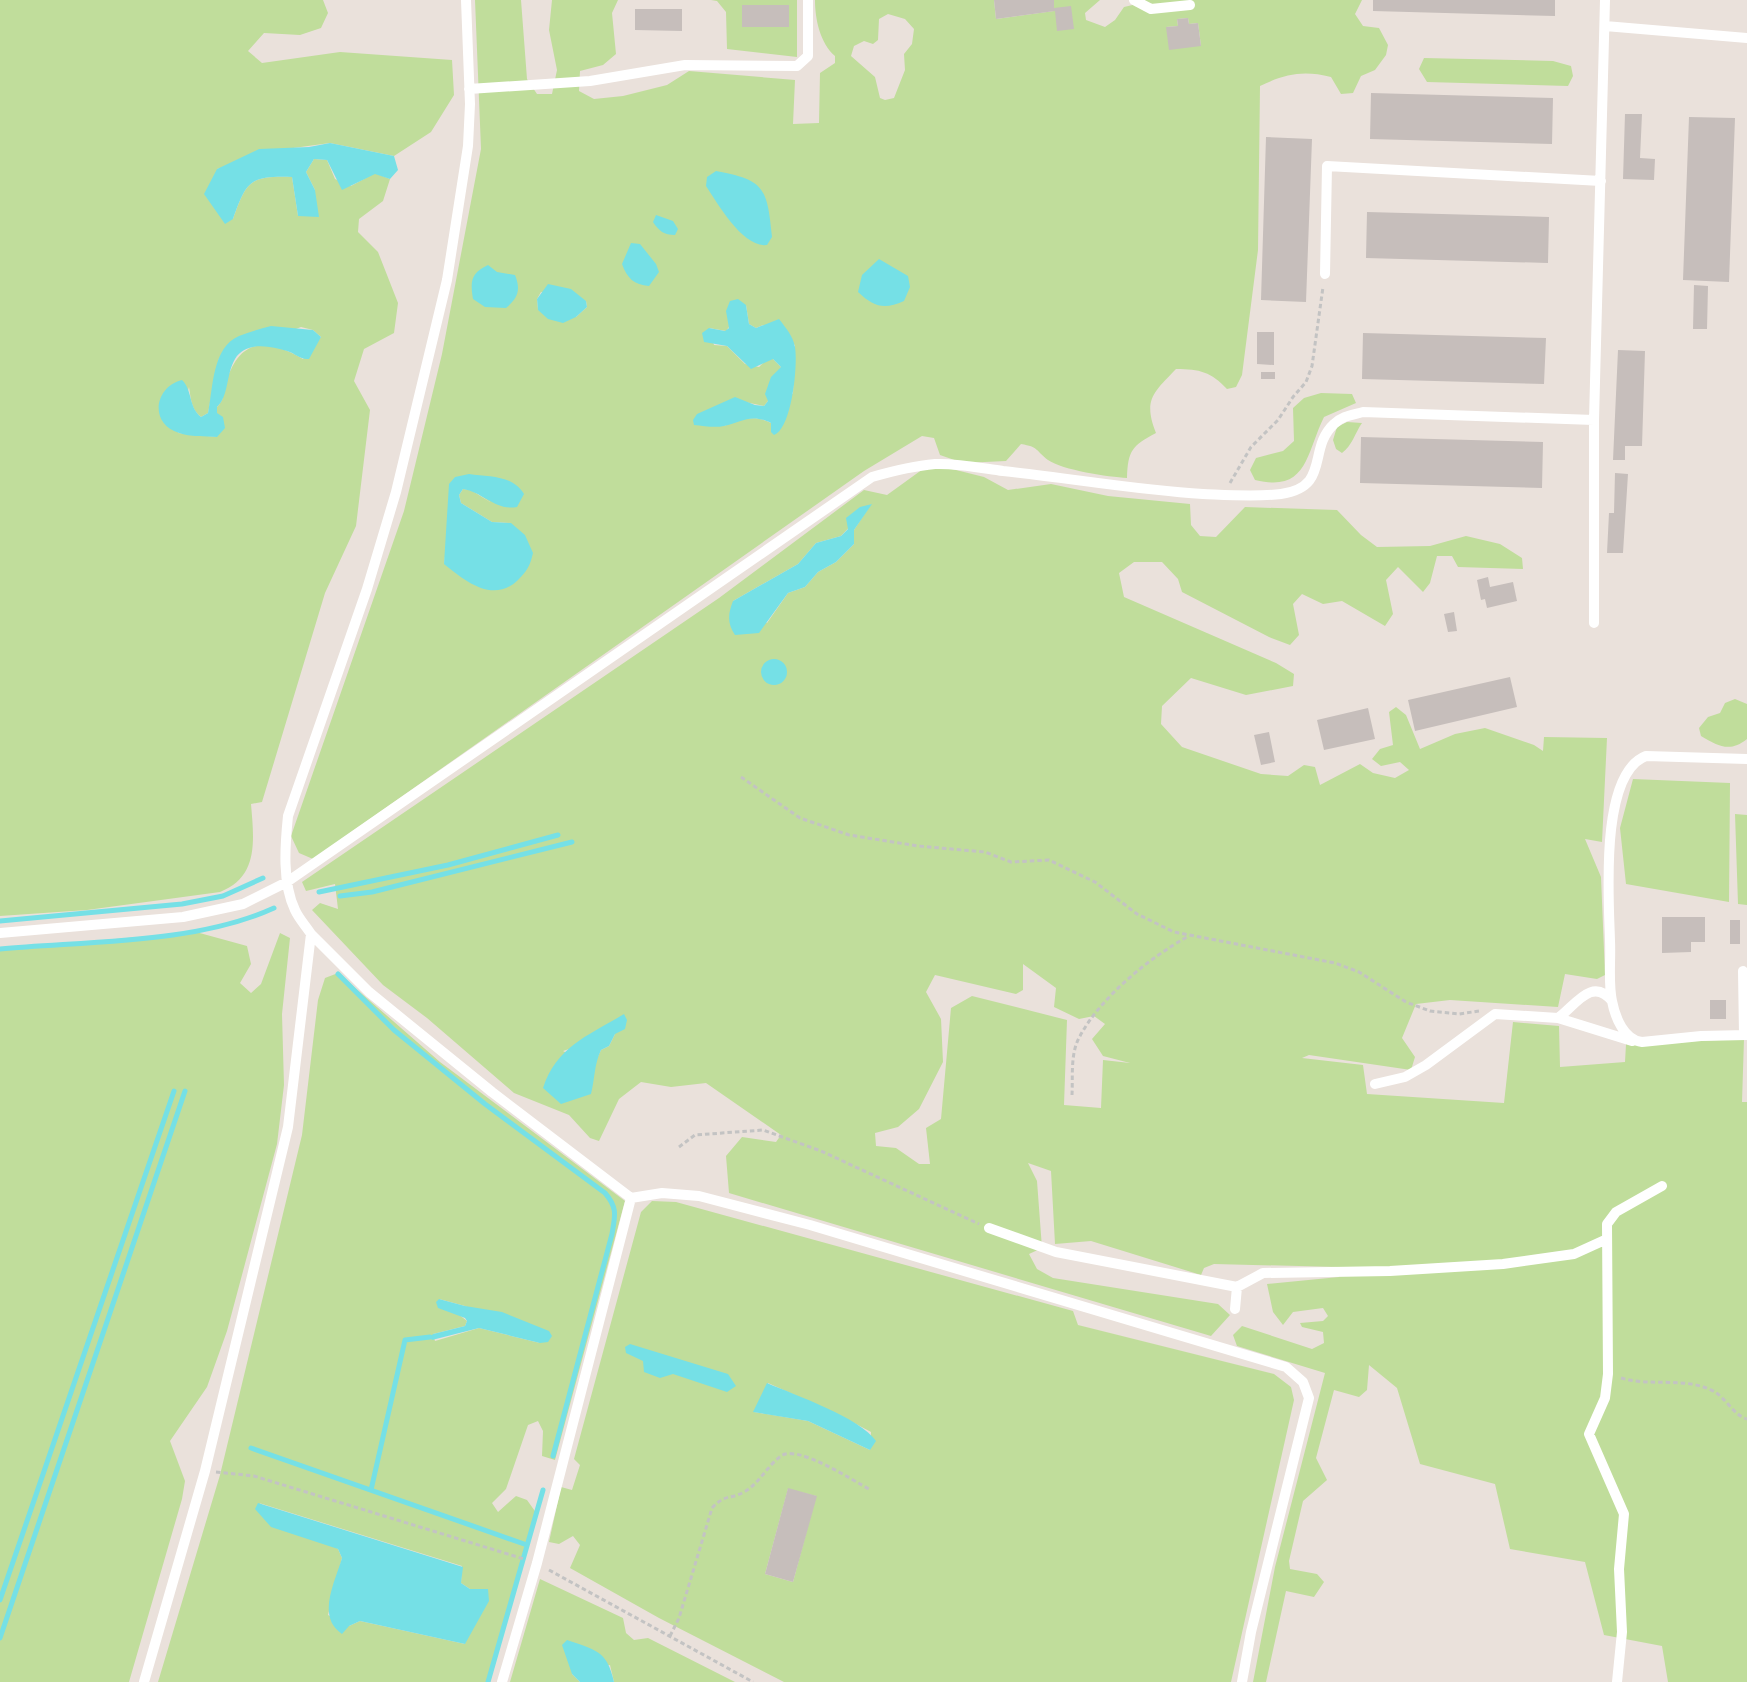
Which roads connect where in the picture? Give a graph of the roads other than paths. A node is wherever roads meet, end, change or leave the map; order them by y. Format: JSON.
{"nodes":[{"id":1,"x":466,"y":0,"type":"edge"},
{"id":2,"x":808,"y":0,"type":"edge"},
{"id":3,"x":1134,"y":0,"type":"edge"},
{"id":4,"x":1605,"y":0,"type":"edge"},
{"id":5,"x":1190,"y":5,"type":"dead end"},
{"id":6,"x":1605,"y":26,"type":"junction"},
{"id":7,"x":1747,"y":38,"type":"edge"},
{"id":8,"x":470,"y":89,"type":"junction"},
{"id":9,"x":1601,"y":181,"type":"junction"},
{"id":10,"x":1325,"y":274,"type":"road end"},
{"id":11,"x":1594,"y":420,"type":"junction"},
{"id":12,"x":1594,"y":623,"type":"dead end"},
{"id":13,"x":1747,"y":759,"type":"edge"},
{"id":14,"x":287,"y":882,"type":"junction"},
{"id":15,"x":0,"y":933,"type":"edge"},
{"id":16,"x":311,"y":934,"type":"junction"},
{"id":17,"x":1743,"y":971,"type":"dead end"},
{"id":18,"x":1611,"y":1001,"type":"junction"},
{"id":19,"x":1558,"y":1018,"type":"junction"},
{"id":20,"x":1745,"y":1034,"type":"edge"},
{"id":21,"x":1634,"y":1041,"type":"junction"},
{"id":22,"x":1375,"y":1084,"type":"dead end"},
{"id":23,"x":1662,"y":1186,"type":"dead end"},
{"id":24,"x":631,"y":1198,"type":"junction"},
{"id":25,"x":989,"y":1228,"type":"road end"},
{"id":26,"x":1607,"y":1239,"type":"junction"},
{"id":27,"x":1238,"y":1287,"type":"junction"},
{"id":28,"x":1234,"y":1309,"type":"dead end"},
{"id":29,"x":144,"y":1682,"type":"edge"},
{"id":30,"x":502,"y":1682,"type":"edge"},
{"id":31,"x":1242,"y":1682,"type":"edge"},
{"id":32,"x":1617,"y":1682,"type":"edge"}],
"edges":[{"from":1,"to":8,"type":"lane"},
{"from":2,"to":8,"type":"lane"},
{"from":3,"to":5,"type":"lane"},
{"from":4,"to":6,"type":"lane"},
{"from":6,"to":7,"type":"lane"},
{"from":6,"to":9,"type":"lane"},
{"from":8,"to":14,"type":"lane"},
{"from":9,"to":10,"type":"lane"},
{"from":9,"to":11,"type":"lane"},
{"from":11,"to":12,"type":"lane"},
{"from":11,"to":14,"type":"lane"},
{"from":13,"to":18,"type":"lane"},
{"from":14,"to":15,"type":"lane"},
{"from":14,"to":16,"type":"lane"},
{"from":16,"to":24,"type":"lane"},
{"from":16,"to":29,"type":"lane"},
{"from":17,"to":20,"type":"lane"},
{"from":18,"to":19,"type":"lane"},
{"from":18,"to":21,"type":"lane"},
{"from":19,"to":21,"type":"lane"},
{"from":19,"to":22,"type":"lane"},
{"from":20,"to":21,"type":"lane"},
{"from":23,"to":26,"type":"lane"},
{"from":24,"to":30,"type":"lane"},
{"from":24,"to":31,"type":"lane"},
{"from":25,"to":27,"type":"lane"},
{"from":26,"to":27,"type":"lane"},
{"from":26,"to":32,"type":"lane"},
{"from":27,"to":28,"type":"lane"}]}
